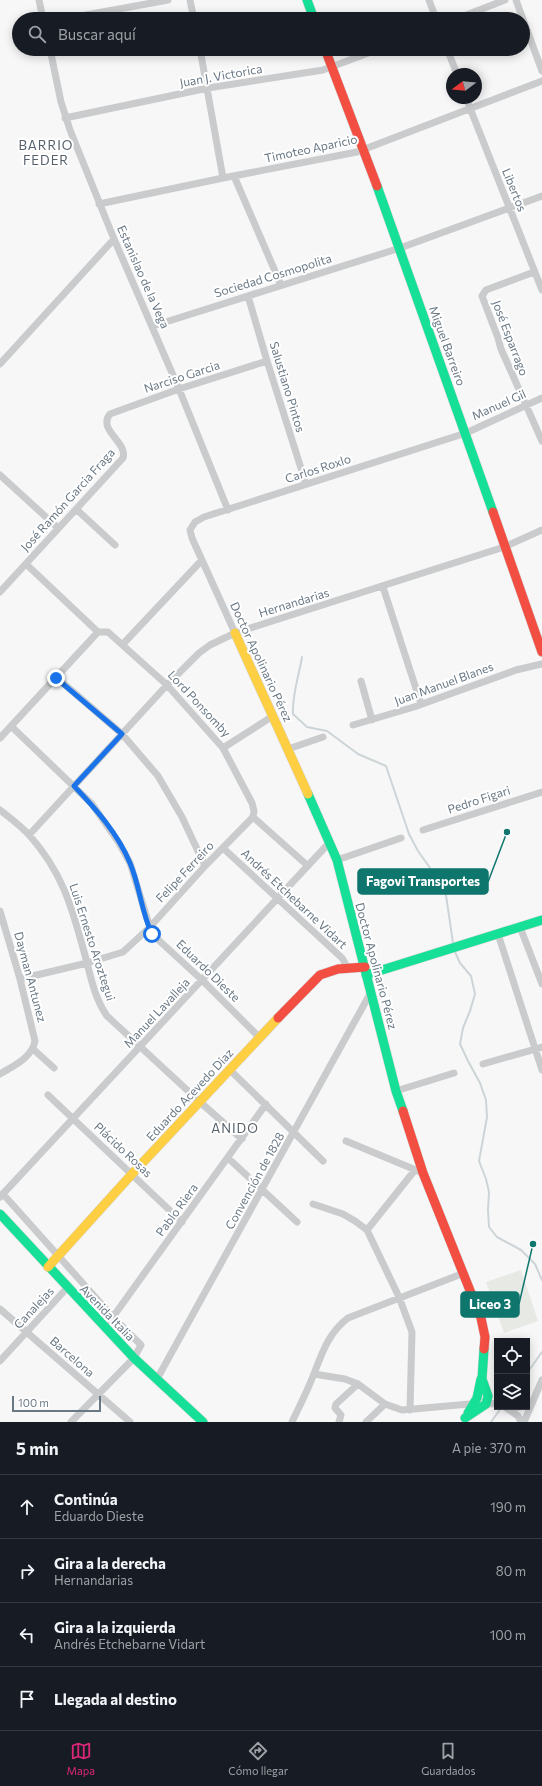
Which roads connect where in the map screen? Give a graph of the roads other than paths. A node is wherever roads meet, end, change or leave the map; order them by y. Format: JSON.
{"nodes":[{"id":1,"x":39,"y":0,"type":"edge"},
{"id":2,"x":168,"y":0,"type":"edge"},
{"id":3,"x":190,"y":0,"type":"edge"},
{"id":4,"x":307,"y":0,"type":"edge"},
{"id":5,"x":429,"y":0,"type":"edge"},
{"id":6,"x":505,"y":0,"type":"edge"},
{"id":7,"x":516,"y":0,"type":"edge"},
{"id":8,"x":42,"y":12,"type":"edge"},
{"id":9,"x":102,"y":12,"type":"edge"},
{"id":10,"x":193,"y":12,"type":"edge"},
{"id":11,"x":311,"y":12,"type":"edge"},
{"id":12,"x":433,"y":12,"type":"edge"},
{"id":13,"x":474,"y":12,"type":"edge"},
{"id":14,"x":520,"y":12,"type":"edge"},
{"id":15,"x":530,"y":38,"type":"edge"},
{"id":16,"x":52,"y":56,"type":"edge"},
{"id":17,"x":201,"y":56,"type":"edge"},
{"id":18,"x":328,"y":56,"type":"edge"},
{"id":19,"x":361,"y":56,"type":"edge"},
{"id":20,"x":451,"y":56,"type":"edge"},
{"id":21,"x":332,"y":67,"type":"junction"},
{"id":22,"x":455,"y":68,"type":"edge"},
{"id":23,"x":542,"y":70,"type":"edge"},
{"id":24,"x":542,"y":81,"type":"edge"},
{"id":25,"x":208,"y":88,"type":"junction"},
{"id":26,"x":468,"y":104,"type":"edge"},
{"id":27,"x":470,"y":109,"type":"junction"},
{"id":28,"x":66,"y":118,"type":"junction"},
{"id":29,"x":364,"y":150,"type":"junction"},
{"id":30,"x":234,"y":176,"type":"junction"},
{"id":31,"x":223,"y":178,"type":"junction"},
{"id":32,"x":542,"y":196,"type":"edge"},
{"id":33,"x":100,"y":204,"type":"junction"},
{"id":34,"x":510,"y":208,"type":"junction"},
{"id":35,"x":114,"y":239,"type":"junction"},
{"id":36,"x":400,"y":248,"type":"junction"},
{"id":37,"x":534,"y":272,"type":"junction"},
{"id":38,"x":280,"y":285,"type":"junction"},
{"id":39,"x":542,"y":290,"type":"edge"},
{"id":40,"x":248,"y":296,"type":"junction"},
{"id":41,"x":153,"y":326,"type":"junction"},
{"id":42,"x":267,"y":361,"type":"junction"},
{"id":43,"x":0,"y":364,"type":"edge"},
{"id":44,"x":179,"y":389,"type":"junction"},
{"id":45,"x":542,"y":398,"type":"edge"},
{"id":46,"x":526,"y":406,"type":"junction"},
{"id":47,"x":107,"y":418,"type":"joint"},
{"id":48,"x":466,"y":433,"type":"junction"},
{"id":49,"x":542,"y":441,"type":"edge"},
{"id":50,"x":0,"y":475,"type":"edge"},
{"id":51,"x":306,"y":484,"type":"junction"},
{"id":52,"x":76,"y":509,"type":"junction"},
{"id":53,"x":228,"y":510,"type":"junction"},
{"id":54,"x":58,"y":528,"type":"junction"},
{"id":55,"x":542,"y":530,"type":"edge"},
{"id":56,"x":192,"y":538,"type":"joint"},
{"id":57,"x":114,"y":544,"type":"dead end"},
{"id":58,"x":504,"y":547,"type":"junction"},
{"id":59,"x":202,"y":560,"type":"junction"},
{"id":60,"x":26,"y":564,"type":"junction"},
{"id":61,"x":383,"y":587,"type":"junction"},
{"id":62,"x":0,"y":592,"type":"edge"},
{"id":63,"x":98,"y":632,"type":"junction"},
{"id":64,"x":235,"y":633,"type":"junction"},
{"id":65,"x":123,"y":644,"type":"junction"},
{"id":66,"x":542,"y":652,"type":"edge"},
{"id":67,"x":542,"y":664,"type":"edge"},
{"id":68,"x":56,"y":678,"type":"junction"},
{"id":69,"x":361,"y":681,"type":"dead end"},
{"id":70,"x":167,"y":685,"type":"junction"},
{"id":71,"x":421,"y":704,"type":"junction"},
{"id":72,"x":273,"y":716,"type":"junction"},
{"id":73,"x":372,"y":720,"type":"junction"},
{"id":74,"x":353,"y":725,"type":"dead end"},
{"id":75,"x":11,"y":726,"type":"junction"},
{"id":76,"x":122,"y":734,"type":"junction"},
{"id":77,"x":323,"y":737,"type":"dead end"},
{"id":78,"x":0,"y":738,"type":"edge"},
{"id":79,"x":223,"y":748,"type":"junction"},
{"id":80,"x":288,"y":749,"type":"junction"},
{"id":81,"x":74,"y":786,"type":"junction"},
{"id":82,"x":542,"y":792,"type":"edge"},
{"id":83,"x":0,"y":810,"type":"edge"},
{"id":84,"x":253,"y":817,"type":"junction"},
{"id":85,"x":423,"y":830,"type":"dead end"},
{"id":86,"x":29,"y":836,"type":"junction"},
{"id":87,"x":401,"y":838,"type":"dead end"},
{"id":88,"x":330,"y":843,"type":"junction"},
{"id":89,"x":223,"y":848,"type":"junction"},
{"id":90,"x":337,"y":860,"type":"junction"},
{"id":91,"x":205,"y":866,"type":"junction"},
{"id":92,"x":308,"y":866,"type":"junction"},
{"id":93,"x":277,"y":898,"type":"junction"},
{"id":94,"x":0,"y":911,"type":"edge"},
{"id":95,"x":542,"y":920,"type":"edge"},
{"id":96,"x":520,"y":927,"type":"junction"},
{"id":97,"x":149,"y":928,"type":"junction"},
{"id":98,"x":498,"y":934,"type":"junction"},
{"id":99,"x":87,"y":963,"type":"junction"},
{"id":100,"x":345,"y":969,"type":"junction"},
{"id":101,"x":365,"y":971,"type":"junction"},
{"id":102,"x":20,"y":979,"type":"junction"},
{"id":103,"x":202,"y":980,"type":"junction"},
{"id":104,"x":542,"y":984,"type":"edge"},
{"id":105,"x":371,"y":992,"type":"junction"},
{"id":106,"x":260,"y":1038,"type":"junction"},
{"id":107,"x":140,"y":1046,"type":"junction"},
{"id":108,"x":538,"y":1048,"type":"edge"},
{"id":109,"x":34,"y":1049,"type":"junction"},
{"id":110,"x":483,"y":1064,"type":"dead end"},
{"id":111,"x":54,"y":1068,"type":"dead end"},
{"id":112,"x":230,"y":1070,"type":"junction"},
{"id":113,"x":542,"y":1070,"type":"edge"},
{"id":114,"x":454,"y":1073,"type":"dead end"},
{"id":115,"x":0,"y":1074,"type":"edge"},
{"id":116,"x":396,"y":1091,"type":"junction"},
{"id":117,"x":48,"y":1095,"type":"dead end"},
{"id":118,"x":200,"y":1102,"type":"junction"},
{"id":119,"x":266,"y":1104,"type":"junction"},
{"id":120,"x":74,"y":1118,"type":"junction"},
{"id":121,"x":295,"y":1132,"type":"junction"},
{"id":122,"x":242,"y":1139,"type":"junction"},
{"id":123,"x":346,"y":1141,"type":"dead end"},
{"id":124,"x":228,"y":1158,"type":"junction"},
{"id":125,"x":323,"y":1161,"type":"dead end"},
{"id":126,"x":419,"y":1171,"type":"junction"},
{"id":127,"x":132,"y":1174,"type":"junction"},
{"id":128,"x":262,"y":1190,"type":"junction"},
{"id":129,"x":2,"y":1195,"type":"edge"},
{"id":130,"x":313,"y":1204,"type":"dead end"},
{"id":131,"x":0,"y":1214,"type":"edge"},
{"id":132,"x":182,"y":1222,"type":"junction"},
{"id":133,"x":297,"y":1222,"type":"dead end"},
{"id":134,"x":367,"y":1230,"type":"junction"},
{"id":135,"x":59,"y":1256,"type":"junction"},
{"id":136,"x":48,"y":1267,"type":"junction"},
{"id":137,"x":464,"y":1272,"type":"junction"},
{"id":138,"x":67,"y":1288,"type":"junction"},
{"id":139,"x":399,"y":1297,"type":"junction"},
{"id":140,"x":0,"y":1309,"type":"edge"},
{"id":141,"x":113,"y":1317,"type":"junction"},
{"id":142,"x":105,"y":1328,"type":"junction"},
{"id":143,"x":27,"y":1332,"type":"junction"},
{"id":144,"x":134,"y":1358,"type":"junction"},
{"id":145,"x":0,"y":1361,"type":"edge"},
{"id":146,"x":483,"y":1366,"type":"junction"},
{"id":147,"x":314,"y":1374,"type":"junction"},
{"id":148,"x":157,"y":1379,"type":"junction"},
{"id":149,"x":542,"y":1380,"type":"edge"},
{"id":150,"x":358,"y":1384,"type":"junction"},
{"id":151,"x":98,"y":1394,"type":"junction"},
{"id":152,"x":488,"y":1396,"type":"junction"},
{"id":153,"x":494,"y":1401,"type":"edge"},
{"id":154,"x":472,"y":1402,"type":"junction"},
{"id":155,"x":530,"y":1402,"type":"edge"},
{"id":156,"x":494,"y":1403,"type":"edge"},
{"id":157,"x":385,"y":1404,"type":"junction"},
{"id":158,"x":484,"y":1405,"type":"junction"},
{"id":159,"x":410,"y":1410,"type":"junction"},
{"id":160,"x":510,"y":1410,"type":"edge"},
{"id":161,"x":527,"y":1410,"type":"edge"},
{"id":162,"x":463,"y":1420,"type":"edge"},
{"id":163,"x":72,"y":1422,"type":"edge"},
{"id":164,"x":130,"y":1422,"type":"edge"},
{"id":165,"x":203,"y":1422,"type":"edge"},
{"id":166,"x":292,"y":1422,"type":"edge"},
{"id":167,"x":339,"y":1422,"type":"edge"},
{"id":168,"x":366,"y":1422,"type":"edge"},
{"id":169,"x":522,"y":1422,"type":"edge"}],
"edges":[{"from":1,"to":8,"type":"street"},
{"from":2,"to":9,"type":"street"},
{"from":3,"to":10,"type":"street"},
{"from":4,"to":11,"type":"street"},
{"from":5,"to":12,"type":"street"},
{"from":6,"to":13,"type":"street"},
{"from":7,"to":14,"type":"street"},
{"from":15,"to":23,"type":"street"},
{"from":16,"to":28,"type":"street","name":"Estanislao de la Vega"},
{"from":17,"to":25,"type":"street"},
{"from":18,"to":21,"type":"street","name":"Miguel Barreiro"},
{"from":19,"to":21,"type":"street","name":"Juan J. Victorica"},
{"from":20,"to":22,"type":"street"},
{"from":21,"to":25,"type":"street","name":"Juan J. Victorica"},
{"from":21,"to":29,"type":"street","name":"Miguel Barreiro"},
{"from":24,"to":27,"type":"street","name":"Timoteo Aparicio"},
{"from":25,"to":28,"type":"street","name":"Juan J. Victorica"},
{"from":25,"to":31,"type":"street"},
{"from":26,"to":27,"type":"street","name":"Libertos"},
{"from":27,"to":29,"type":"street","name":"Timoteo Aparicio"},
{"from":27,"to":34,"type":"street","name":"Libertos"},
{"from":28,"to":33,"type":"street","name":"Estanislao de la Vega"},
{"from":29,"to":30,"type":"street","name":"Timoteo Aparicio"},
{"from":29,"to":36,"type":"street","name":"Miguel Barreiro"},
{"from":30,"to":31,"type":"street","name":"Timoteo Aparicio"},
{"from":30,"to":38,"type":"street"},
{"from":31,"to":33,"type":"street","name":"Timoteo Aparicio"},
{"from":32,"to":34,"type":"street","name":"Sociedad Cosmopolita"},
{"from":33,"to":35,"type":"street","name":"Estanislao de la Vega"},
{"from":34,"to":36,"type":"street","name":"Sociedad Cosmopolita"},
{"from":34,"to":37,"type":"street","name":"Libertos"},
{"from":35,"to":41,"type":"street","name":"Estanislao de la Vega"},
{"from":35,"to":43,"type":"street"},
{"from":36,"to":38,"type":"street","name":"Sociedad Cosmopolita"},
{"from":36,"to":48,"type":"street","name":"Miguel Barreiro"},
{"from":37,"to":39,"type":"street","name":"Libertos"},
{"from":37,"to":46,"type":"street","name":"José Esparrago"},
{"from":38,"to":40,"type":"street","name":"Sociedad Cosmopolita"},
{"from":40,"to":41,"type":"street","name":"Sociedad Cosmopolita"},
{"from":40,"to":42,"type":"street","name":"Salustiano Pintos"},
{"from":41,"to":44,"type":"street","name":"Estanislao de la Vega"},
{"from":42,"to":44,"type":"street","name":"Narciso Garcia"},
{"from":42,"to":51,"type":"street","name":"Salustiano Pintos"},
{"from":44,"to":47,"type":"street","name":"Narciso Garcia"},
{"from":44,"to":53,"type":"street","name":"Estanislao de la Vega"},
{"from":45,"to":46,"type":"street","name":"Manuel Gil"},
{"from":46,"to":48,"type":"street","name":"Manuel Gil"},
{"from":46,"to":49,"type":"street","name":"José Esparrago"},
{"from":47,"to":52,"type":"street","name":"José Ramón Garcia Fraga"},
{"from":48,"to":51,"type":"street","name":"Carlos Roxlo"},
{"from":48,"to":58,"type":"street","name":"Miguel Barreiro"},
{"from":50,"to":54,"type":"street"},
{"from":51,"to":53,"type":"street","name":"Carlos Roxlo"},
{"from":52,"to":54,"type":"street","name":"José Ramón Garcia Fraga"},
{"from":52,"to":57,"type":"street"},
{"from":53,"to":56,"type":"street","name":"Carlos Roxlo"},
{"from":54,"to":60,"type":"street","name":"José Ramón Garcia Fraga"},
{"from":55,"to":58,"type":"street","name":"Hernandarias"},
{"from":56,"to":59,"type":"street","name":"Doctor Apolinario Pérez"},
{"from":58,"to":61,"type":"street","name":"Hernandarias"},
{"from":58,"to":66,"type":"street","name":"Miguel Barreiro"},
{"from":59,"to":64,"type":"street","name":"Doctor Apolinario Pérez"},
{"from":59,"to":65,"type":"street"},
{"from":60,"to":62,"type":"street","name":"José Ramón Garcia Fraga"},
{"from":60,"to":63,"type":"street"},
{"from":61,"to":64,"type":"street","name":"Hernandarias"},
{"from":61,"to":71,"type":"street"},
{"from":63,"to":65,"type":"street","name":"Lord Ponsomby"},
{"from":63,"to":68,"type":"street"},
{"from":64,"to":70,"type":"street","name":"Hernandarias"},
{"from":64,"to":72,"type":"street","name":"Doctor Apolinario Pérez"},
{"from":65,"to":70,"type":"street","name":"Lord Ponsomby"},
{"from":67,"to":71,"type":"street","name":"Juan Manuel Blanes"},
{"from":68,"to":75,"type":"street"},
{"from":68,"to":76,"type":"street"},
{"from":69,"to":73,"type":"street"},
{"from":70,"to":76,"type":"street","name":"Hernandarias"},
{"from":70,"to":79,"type":"street","name":"Lord Ponsomby"},
{"from":71,"to":73,"type":"street","name":"Juan Manuel Blanes"},
{"from":72,"to":79,"type":"street"},
{"from":72,"to":80,"type":"street","name":"Doctor Apolinario Pérez"},
{"from":73,"to":74,"type":"street","name":"Juan Manuel Blanes"},
{"from":75,"to":78,"type":"street"},
{"from":75,"to":81,"type":"street","name":"Eduardo Dieste"},
{"from":76,"to":81,"type":"street","name":"Hernandarias"},
{"from":76,"to":91,"type":"street"},
{"from":77,"to":80,"type":"street"},
{"from":79,"to":84,"type":"street","name":"Lord Ponsomby"},
{"from":80,"to":88,"type":"street","name":"Doctor Apolinario Pérez"},
{"from":81,"to":86,"type":"street","name":"Hernandarias"},
{"from":81,"to":97,"type":"street","name":"Eduardo Dieste"},
{"from":82,"to":85,"type":"street","name":"Pedro Figari"},
{"from":83,"to":86,"type":"street","name":"Luis Ernesto Aroztegui"},
{"from":84,"to":89,"type":"street","name":"Felipe Ferreiro"},
{"from":84,"to":92,"type":"street"},
{"from":86,"to":99,"type":"street","name":"Luis Ernesto Aroztegui"},
{"from":87,"to":90,"type":"street"},
{"from":88,"to":90,"type":"street","name":"Doctor Apolinario Pérez"},
{"from":88,"to":92,"type":"street","name":"Manuel Lavalleja"},
{"from":89,"to":91,"type":"street","name":"Felipe Ferreiro"},
{"from":89,"to":93,"type":"street","name":"Andrés Etchebarne Vidart"},
{"from":90,"to":101,"type":"street","name":"Doctor Apolinario Pérez"},
{"from":91,"to":97,"type":"street","name":"Felipe Ferreiro"},
{"from":92,"to":93,"type":"street","name":"Manuel Lavalleja"},
{"from":93,"to":100,"type":"street","name":"Andrés Etchebarne Vidart"},
{"from":93,"to":103,"type":"street","name":"Manuel Lavalleja"},
{"from":94,"to":102,"type":"street","name":"Dayman Antunez"},
{"from":95,"to":96,"type":"street","name":"Eduardo Acevedo Diaz"},
{"from":96,"to":98,"type":"street","name":"Eduardo Acevedo Diaz"},
{"from":96,"to":104,"type":"street"},
{"from":97,"to":99,"type":"street","name":"Felipe Ferreiro"},
{"from":97,"to":103,"type":"street","name":"Eduardo Dieste"},
{"from":98,"to":101,"type":"street","name":"Eduardo Acevedo Diaz"},
{"from":98,"to":108,"type":"street"},
{"from":99,"to":102,"type":"street","name":"Felipe Ferreiro"},
{"from":99,"to":107,"type":"street","name":"Luis Ernesto Aroztegui"},
{"from":100,"to":101,"type":"street","name":"Eduardo Acevedo Diaz"},
{"from":100,"to":106,"type":"street","name":"Eduardo Acevedo Diaz"},
{"from":101,"to":105,"type":"street","name":"Doctor Apolinario Pérez"},
{"from":102,"to":109,"type":"street","name":"Dayman Antunez"},
{"from":103,"to":106,"type":"street","name":"Eduardo Dieste"},
{"from":103,"to":107,"type":"street","name":"Manuel Lavalleja"},
{"from":105,"to":116,"type":"street","name":"Doctor Apolinario Pérez"},
{"from":105,"to":121,"type":"street","name":"Convención de 1828"},
{"from":106,"to":112,"type":"street","name":"Eduardo Acevedo Diaz"},
{"from":107,"to":118,"type":"street","name":"Luis Ernesto Aroztegui"},
{"from":107,"to":120,"type":"street","name":"Manuel Lavalleja"},
{"from":108,"to":110,"type":"street"},
{"from":108,"to":113,"type":"street"},
{"from":109,"to":111,"type":"street"},
{"from":109,"to":115,"type":"street"},
{"from":112,"to":118,"type":"street","name":"Eduardo Acevedo Diaz"},
{"from":112,"to":119,"type":"street"},
{"from":114,"to":116,"type":"street"},
{"from":116,"to":126,"type":"street","name":"Doctor Apolinario Pérez"},
{"from":117,"to":120,"type":"street","name":"Plácido Rosas"},
{"from":118,"to":122,"type":"street","name":"Luis Ernesto Aroztegui"},
{"from":118,"to":127,"type":"street","name":"Eduardo Acevedo Diaz"},
{"from":119,"to":121,"type":"street"},
{"from":119,"to":122,"type":"street","name":"Pablo Riera"},
{"from":120,"to":127,"type":"street","name":"Plácido Rosas"},
{"from":120,"to":129,"type":"street","name":"Manuel Lavalleja"},
{"from":121,"to":125,"type":"street"},
{"from":121,"to":128,"type":"street","name":"Convención de 1828"},
{"from":122,"to":124,"type":"street","name":"Pablo Riera"},
{"from":123,"to":126,"type":"street"},
{"from":124,"to":128,"type":"street"},
{"from":124,"to":132,"type":"street","name":"Pablo Riera"},
{"from":126,"to":134,"type":"street"},
{"from":126,"to":137,"type":"street","name":"Doctor Apolinario Pérez"},
{"from":127,"to":132,"type":"street","name":"Plácido Rosas"},
{"from":127,"to":135,"type":"street","name":"Eduardo Acevedo Diaz"},
{"from":128,"to":133,"type":"street"},
{"from":128,"to":148,"type":"street","name":"Convención de 1828"},
{"from":129,"to":135,"type":"street"},
{"from":130,"to":134,"type":"street"},
{"from":131,"to":136,"type":"street","name":"Avenida Italia"},
{"from":132,"to":141,"type":"street","name":"Pablo Riera"},
{"from":134,"to":139,"type":"street"},
{"from":135,"to":136,"type":"street","name":"Eduardo Acevedo Diaz"},
{"from":135,"to":141,"type":"street"},
{"from":136,"to":138,"type":"street","name":"Avenida Italia"},
{"from":137,"to":139,"type":"street"},
{"from":137,"to":146,"type":"street","name":"Doctor Apolinario Pérez"},
{"from":138,"to":142,"type":"street","name":"Avenida Italia"},
{"from":138,"to":143,"type":"street","name":"Canalejas"},
{"from":139,"to":147,"type":"street"},
{"from":139,"to":159,"type":"street"},
{"from":140,"to":143,"type":"street","name":"Barcelona"},
{"from":141,"to":142,"type":"street","name":"Pablo Riera"},
{"from":141,"to":144,"type":"street"},
{"from":142,"to":144,"type":"street","name":"Avenida Italia"},
{"from":143,"to":145,"type":"street","name":"Canalejas"},
{"from":143,"to":151,"type":"street","name":"Barcelona"},
{"from":144,"to":148,"type":"street","name":"Avenida Italia"},
{"from":144,"to":151,"type":"street"},
{"from":146,"to":152,"type":"street","name":"Doctor Apolinario Pérez"},
{"from":146,"to":154,"type":"street","name":"Doctor Apolinario Pérez"},
{"from":147,"to":150,"type":"street"},
{"from":147,"to":166,"type":"street"},
{"from":148,"to":165,"type":"street","name":"Avenida Italia"},
{"from":149,"to":155,"type":"street"},
{"from":150,"to":157,"type":"street"},
{"from":150,"to":167,"type":"street"},
{"from":151,"to":163,"type":"street"},
{"from":151,"to":164,"type":"street","name":"Barcelona"},
{"from":152,"to":153,"type":"street"},
{"from":152,"to":154,"type":"street"},
{"from":152,"to":158,"type":"street"},
{"from":154,"to":158,"type":"street"},
{"from":154,"to":159,"type":"street"},
{"from":154,"to":162,"type":"street","name":"Doctor Apolinario Pérez"},
{"from":156,"to":158,"type":"street"},
{"from":157,"to":159,"type":"street"},
{"from":157,"to":168,"type":"street"},
{"from":158,"to":162,"type":"street","name":"Doctor Apolinario Pérez"},
{"from":160,"to":169,"type":"street"},
{"from":161,"to":169,"type":"street"}]}
